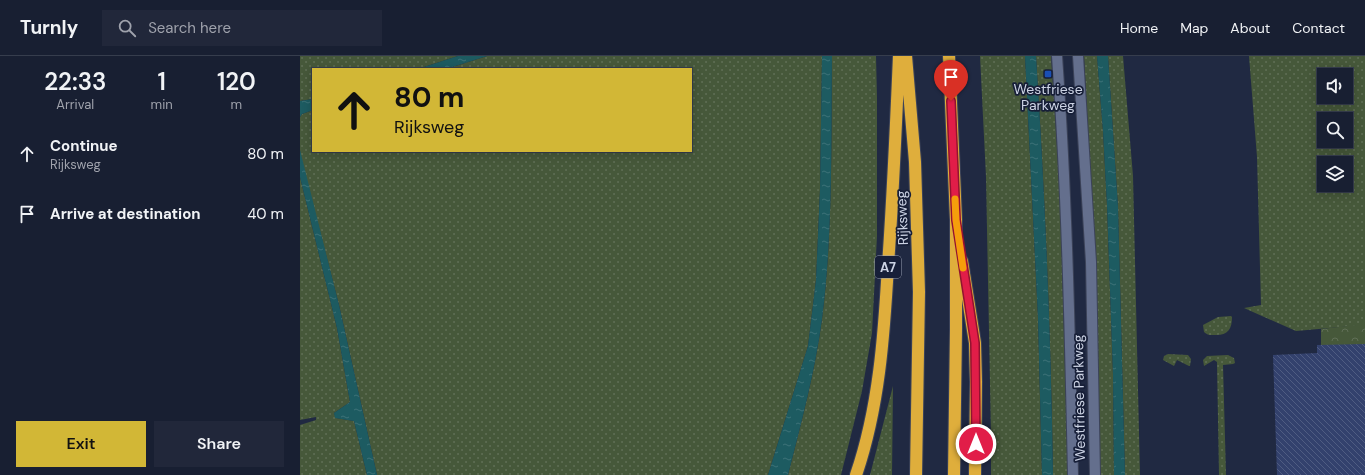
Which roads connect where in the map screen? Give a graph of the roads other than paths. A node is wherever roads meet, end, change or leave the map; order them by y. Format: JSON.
{"nodes":[{"id":1,"x":899,"y":56,"type":"edge"},
{"id":2,"x":906,"y":56,"type":"edge"},
{"id":3,"x":950,"y":56,"type":"edge"},
{"id":4,"x":1057,"y":56,"type":"edge"},
{"id":5,"x":1078,"y":56,"type":"edge"},
{"id":6,"x":956,"y":220,"type":"junction"},
{"id":7,"x":856,"y":475,"type":"edge"},
{"id":8,"x":916,"y":475,"type":"edge"},
{"id":9,"x":954,"y":475,"type":"edge"},
{"id":10,"x":976,"y":475,"type":"edge"},
{"id":11,"x":1073,"y":475,"type":"edge"},
{"id":12,"x":1094,"y":475,"type":"edge"}],
"edges":[{"from":1,"to":7,"type":"highway","number":"A7"},
{"from":2,"to":8,"type":"highway","name":"Rijksweg","number":"A7"},
{"from":3,"to":6,"type":"highway"},
{"from":4,"to":11,"type":"street","name":"Westfriese Parkweg"},
{"from":5,"to":12,"type":"street","name":"Westfriese Parkweg"},
{"from":6,"to":9,"type":"highway"},
{"from":6,"to":10,"type":"highway"}]}
